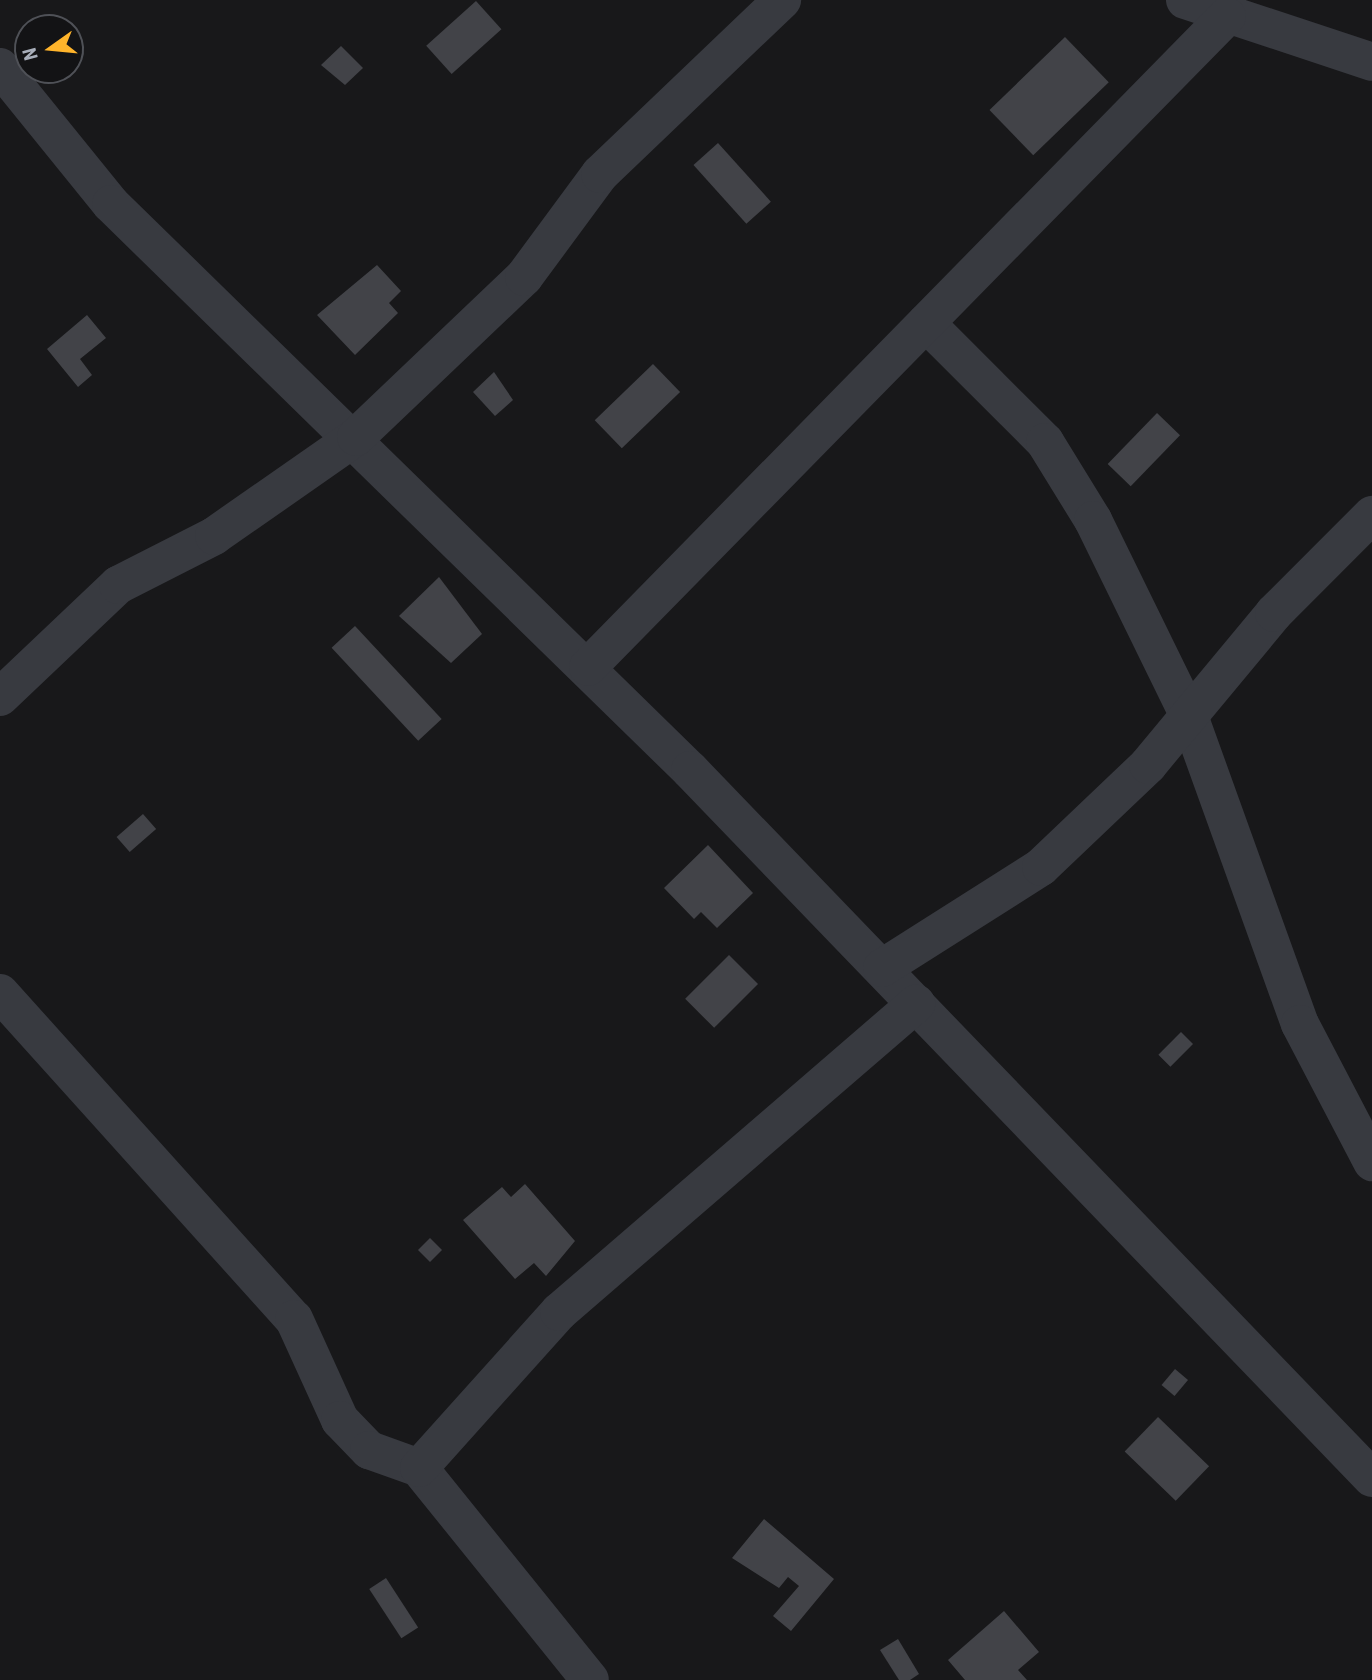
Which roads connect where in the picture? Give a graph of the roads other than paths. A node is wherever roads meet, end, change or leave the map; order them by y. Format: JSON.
{"nodes":[{"id":1,"x":782,"y":0,"type":"edge"},
{"id":2,"x":1185,"y":0,"type":"edge"},
{"id":3,"x":1227,"y":16,"type":"junction"},
{"id":4,"x":1372,"y":62,"type":"edge"},
{"id":5,"x":0,"y":67,"type":"edge"},
{"id":6,"x":926,"y":323,"type":"junction"},
{"id":7,"x":356,"y":437,"type":"junction"},
{"id":8,"x":1372,"y":515,"type":"edge"},
{"id":9,"x":588,"y":667,"type":"junction"},
{"id":10,"x":0,"y":697,"type":"edge"},
{"id":11,"x":1189,"y":716,"type":"junction"},
{"id":12,"x":882,"y":968,"type":"junction"},
{"id":13,"x":0,"y":993,"type":"edge"},
{"id":14,"x":916,"y":1004,"type":"junction"},
{"id":15,"x":1372,"y":1162,"type":"edge"},
{"id":16,"x":419,"y":1468,"type":"junction"},
{"id":17,"x":1372,"y":1478,"type":"edge"},
{"id":18,"x":590,"y":1680,"type":"edge"}],
"edges":[{"from":1,"to":7,"type":"street"},
{"from":2,"to":3,"type":"street"},
{"from":3,"to":4,"type":"street"},
{"from":3,"to":6,"type":"street"},
{"from":5,"to":7,"type":"street"},
{"from":6,"to":9,"type":"street"},
{"from":6,"to":11,"type":"street"},
{"from":7,"to":9,"type":"street"},
{"from":7,"to":10,"type":"street"},
{"from":8,"to":11,"type":"street"},
{"from":9,"to":12,"type":"street"},
{"from":11,"to":12,"type":"street"},
{"from":11,"to":15,"type":"street"},
{"from":12,"to":14,"type":"street"},
{"from":13,"to":16,"type":"street"},
{"from":14,"to":16,"type":"street"},
{"from":14,"to":17,"type":"street"},
{"from":16,"to":18,"type":"street"}]}
